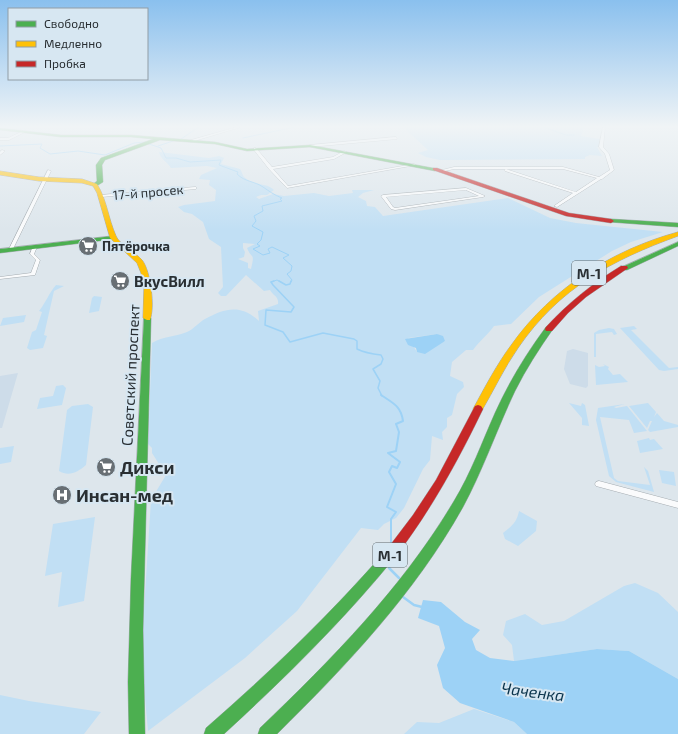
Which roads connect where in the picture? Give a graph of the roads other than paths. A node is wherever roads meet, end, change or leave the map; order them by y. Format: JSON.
{"nodes":[{"id":1,"x":101,"y":161,"type":"edge"},
{"id":2,"x":265,"y":161,"type":"edge"},
{"id":3,"x":315,"y":161,"type":"edge"},
{"id":4,"x":394,"y":161,"type":"edge"},
{"id":5,"x":609,"y":161,"type":"edge"},
{"id":6,"x":414,"y":165,"type":"junction"},
{"id":7,"x":270,"y":168,"type":"junction"},
{"id":8,"x":499,"y":168,"type":"junction"},
{"id":9,"x":440,"y":171,"type":"junction"},
{"id":10,"x":0,"y":173,"type":"edge"},
{"id":11,"x":47,"y":175,"type":"junction"},
{"id":12,"x":601,"y":178,"type":"junction"},
{"id":13,"x":95,"y":185,"type":"junction"},
{"id":14,"x":195,"y":188,"type":"dead end"},
{"id":15,"x":576,"y":193,"type":"junction"},
{"id":16,"x":403,"y":194,"type":"joint"},
{"id":17,"x":101,"y":196,"type":"junction"},
{"id":18,"x":556,"y":206,"type":"dead end"},
{"id":19,"x":678,"y":225,"type":"edge"},
{"id":20,"x":678,"y":234,"type":"edge"},
{"id":21,"x":113,"y":238,"type":"junction"},
{"id":22,"x":678,"y":244,"type":"edge"},
{"id":23,"x":35,"y":247,"type":"junction"},
{"id":24,"x":11,"y":249,"type":"junction"},
{"id":25,"x":0,"y":250,"type":"edge"},
{"id":26,"x":0,"y":278,"type":"edge"},
{"id":27,"x":599,"y":484,"type":"dead end"},
{"id":28,"x":678,"y":505,"type":"edge"},
{"id":29,"x":137,"y":734,"type":"edge"},
{"id":30,"x":212,"y":734,"type":"edge"},
{"id":31,"x":266,"y":734,"type":"edge"}],
"edges":[{"from":1,"to":13,"type":"main road"},
{"from":2,"to":7,"type":"street"},
{"from":3,"to":7,"type":"street"},
{"from":4,"to":6,"type":"main road"},
{"from":5,"to":12,"type":"street"},
{"from":6,"to":7,"type":"street"},
{"from":6,"to":9,"type":"main road"},
{"from":8,"to":9,"type":"street"},
{"from":8,"to":12,"type":"street"},
{"from":8,"to":15,"type":"street"},
{"from":9,"to":19,"type":"main road"},
{"from":10,"to":11,"type":"main road"},
{"from":11,"to":13,"type":"main road"},
{"from":11,"to":24,"type":"street"},
{"from":12,"to":15,"type":"street"},
{"from":13,"to":17,"type":"main road"},
{"from":14,"to":17,"type":"street","name":"17-й просек"},
{"from":15,"to":18,"type":"street"},
{"from":16,"to":16,"type":"street"},
{"from":17,"to":21,"type":"main road"},
{"from":20,"to":30,"type":"main road","number":"М-1"},
{"from":21,"to":23,"type":"main road"},
{"from":21,"to":29,"type":"main road","name":"Советский проспект"},
{"from":22,"to":31,"type":"main road","number":"М-1"},
{"from":23,"to":24,"type":"main road"},
{"from":23,"to":26,"type":"street"},
{"from":24,"to":25,"type":"main road"},
{"from":27,"to":28,"type":"street"}]}
